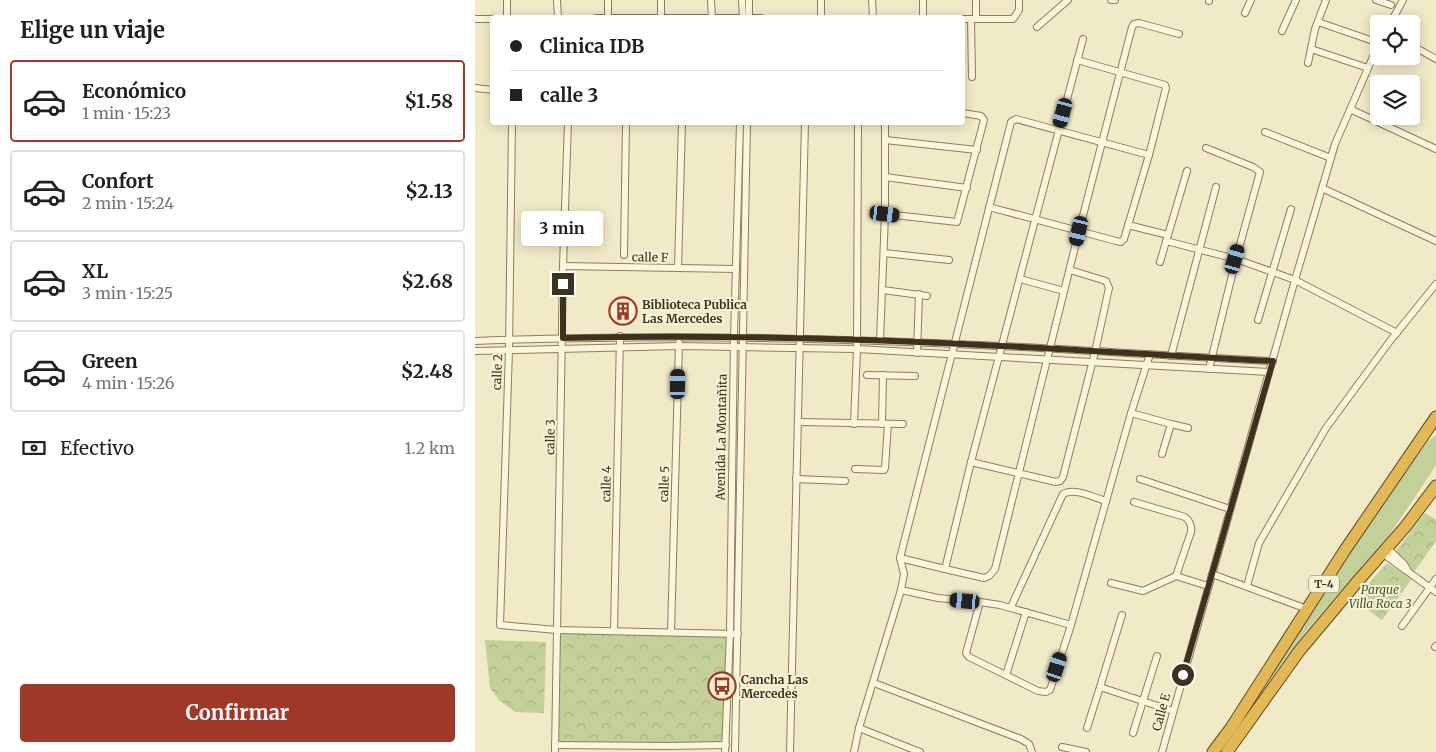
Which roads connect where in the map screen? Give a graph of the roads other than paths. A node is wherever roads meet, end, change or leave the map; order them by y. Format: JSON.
{"nodes":[{"id":1,"x":507,"y":0,"type":"edge"},
{"id":2,"x":557,"y":0,"type":"edge"},
{"id":3,"x":608,"y":0,"type":"edge"},
{"id":4,"x":661,"y":0,"type":"edge"},
{"id":5,"x":711,"y":0,"type":"edge"},
{"id":6,"x":742,"y":0,"type":"edge"},
{"id":7,"x":749,"y":0,"type":"edge"},
{"id":8,"x":821,"y":0,"type":"edge"},
{"id":9,"x":872,"y":0,"type":"edge"},
{"id":10,"x":923,"y":0,"type":"edge"},
{"id":11,"x":976,"y":0,"type":"edge"},
{"id":12,"x":1019,"y":0,"type":"edge"},
{"id":13,"x":1068,"y":0,"type":"edge"},
{"id":14,"x":1251,"y":0,"type":"edge"},
{"id":15,"x":1296,"y":0,"type":"edge"},
{"id":16,"x":1326,"y":0,"type":"edge"},
{"id":17,"x":1376,"y":0,"type":"edge"},
{"id":18,"x":1403,"y":0,"type":"edge"},
{"id":19,"x":1391,"y":5,"type":"dead end"},
{"id":20,"x":1245,"y":13,"type":"dead end"},
{"id":21,"x":507,"y":15,"type":"edge"},
{"id":22,"x":557,"y":15,"type":"edge"},
{"id":23,"x":609,"y":15,"type":"edge"},
{"id":24,"x":661,"y":15,"type":"edge"},
{"id":25,"x":712,"y":15,"type":"edge"},
{"id":26,"x":743,"y":15,"type":"edge"},
{"id":27,"x":749,"y":15,"type":"edge"},
{"id":28,"x":821,"y":15,"type":"edge"},
{"id":29,"x":873,"y":15,"type":"edge"},
{"id":30,"x":923,"y":15,"type":"edge"},
{"id":31,"x":1395,"y":15,"type":"edge"},
{"id":32,"x":475,"y":18,"type":"edge"},
{"id":33,"x":490,"y":18,"type":"edge"},
{"id":34,"x":965,"y":19,"type":"edge"},
{"id":35,"x":974,"y":19,"type":"junction"},
{"id":36,"x":1318,"y":22,"type":"junction"},
{"id":37,"x":1037,"y":27,"type":"dead end"},
{"id":38,"x":1282,"y":31,"type":"dead end"},
{"id":39,"x":1179,"y":34,"type":"dead end"},
{"id":40,"x":1083,"y":39,"type":"dead end"},
{"id":41,"x":1370,"y":40,"type":"edge"},
{"id":42,"x":1311,"y":49,"type":"junction"},
{"id":43,"x":1420,"y":51,"type":"edge"},
{"id":44,"x":1436,"y":59,"type":"edge"},
{"id":45,"x":1077,"y":60,"type":"junction"},
{"id":46,"x":1308,"y":63,"type":"dead end"},
{"id":47,"x":1370,"y":63,"type":"edge"},
{"id":48,"x":1368,"y":68,"type":"junction"},
{"id":49,"x":1121,"y":73,"type":"junction"},
{"id":50,"x":972,"y":77,"type":"dead end"},
{"id":51,"x":475,"y":88,"type":"edge"},
{"id":52,"x":490,"y":90,"type":"edge"},
{"id":53,"x":1349,"y":109,"type":"junction"},
{"id":54,"x":965,"y":113,"type":"edge"},
{"id":55,"x":512,"y":125,"type":"edge"},
{"id":56,"x":568,"y":125,"type":"edge"},
{"id":57,"x":626,"y":125,"type":"edge"},
{"id":58,"x":682,"y":125,"type":"edge"},
{"id":59,"x":741,"y":125,"type":"edge"},
{"id":60,"x":747,"y":125,"type":"edge"},
{"id":61,"x":805,"y":125,"type":"edge"},
{"id":62,"x":858,"y":125,"type":"edge"},
{"id":63,"x":885,"y":125,"type":"edge"},
{"id":64,"x":1058,"y":130,"type":"junction"},
{"id":65,"x":1265,"y":132,"type":"dead end"},
{"id":66,"x":885,"y":140,"type":"junction"},
{"id":67,"x":1103,"y":142,"type":"junction"},
{"id":68,"x":1206,"y":148,"type":"dead end"},
{"id":69,"x":1436,"y":149,"type":"edge"},
{"id":70,"x":977,"y":150,"type":"junction"},
{"id":71,"x":1149,"y":155,"type":"junction"},
{"id":72,"x":1331,"y":158,"type":"junction"},
{"id":73,"x":1187,"y":171,"type":"dead end"},
{"id":74,"x":885,"y":177,"type":"junction"},
{"id":75,"x":1216,"y":187,"type":"dead end"},
{"id":76,"x":967,"y":188,"type":"junction"},
{"id":77,"x":1322,"y":188,"type":"junction"},
{"id":78,"x":989,"y":207,"type":"junction"},
{"id":79,"x":1291,"y":209,"type":"dead end"},
{"id":80,"x":885,"y":214,"type":"junction"},
{"id":81,"x":1035,"y":220,"type":"junction"},
{"id":82,"x":1128,"y":225,"type":"junction"},
{"id":83,"x":1079,"y":231,"type":"junction"},
{"id":84,"x":1167,"y":238,"type":"junction"},
{"id":85,"x":1436,"y":241,"type":"edge"},
{"id":86,"x":1199,"y":249,"type":"junction"},
{"id":87,"x":884,"y":253,"type":"junction"},
{"id":88,"x":624,"y":255,"type":"dead end"},
{"id":89,"x":1235,"y":259,"type":"junction"},
{"id":90,"x":949,"y":260,"type":"dead end"},
{"id":91,"x":1160,"y":262,"type":"dead end"},
{"id":92,"x":563,"y":266,"type":"junction"},
{"id":93,"x":678,"y":268,"type":"junction"},
{"id":94,"x":736,"y":269,"type":"junction"},
{"id":95,"x":1070,"y":270,"type":"junction"},
{"id":96,"x":1272,"y":272,"type":"junction"},
{"id":97,"x":1020,"y":279,"type":"junction"},
{"id":98,"x":1295,"y":280,"type":"junction"},
{"id":99,"x":1436,"y":284,"type":"edge"},
{"id":100,"x":883,"y":290,"type":"junction"},
{"id":101,"x":1064,"y":291,"type":"junction"},
{"id":102,"x":919,"y":294,"type":"junction"},
{"id":103,"x":927,"y":296,"type":"dead end"},
{"id":104,"x":1258,"y":320,"type":"dead end"},
{"id":105,"x":1397,"y":333,"type":"junction"},
{"id":106,"x":620,"y":336,"type":"junction"},
{"id":107,"x":680,"y":337,"type":"junction"},
{"id":108,"x":734,"y":337,"type":"junction"},
{"id":109,"x":742,"y":337,"type":"junction"},
{"id":110,"x":563,"y":338,"type":"junction"},
{"id":111,"x":509,"y":339,"type":"junction"},
{"id":112,"x":798,"y":339,"type":"junction"},
{"id":113,"x":475,"y":340,"type":"edge"},
{"id":114,"x":857,"y":340,"type":"junction"},
{"id":115,"x":880,"y":341,"type":"junction"},
{"id":116,"x":917,"y":342,"type":"junction"},
{"id":117,"x":955,"y":344,"type":"junction"},
{"id":118,"x":679,"y":346,"type":"junction"},
{"id":119,"x":1001,"y":346,"type":"junction"},
{"id":120,"x":620,"y":347,"type":"junction"},
{"id":121,"x":563,"y":348,"type":"junction"},
{"id":122,"x":733,"y":348,"type":"junction"},
{"id":123,"x":742,"y":348,"type":"junction"},
{"id":124,"x":798,"y":348,"type":"junction"},
{"id":125,"x":857,"y":349,"type":"junction"},
{"id":126,"x":1050,"y":349,"type":"junction"},
{"id":127,"x":509,"y":350,"type":"junction"},
{"id":128,"x":475,"y":351,"type":"edge"},
{"id":129,"x":917,"y":352,"type":"junction"},
{"id":130,"x":1095,"y":352,"type":"junction"},
{"id":131,"x":952,"y":354,"type":"junction"},
{"id":132,"x":1150,"y":354,"type":"junction"},
{"id":133,"x":1171,"y":356,"type":"junction"},
{"id":134,"x":998,"y":358,"type":"junction"},
{"id":135,"x":1211,"y":358,"type":"junction"},
{"id":136,"x":1047,"y":360,"type":"junction"},
{"id":137,"x":1273,"y":361,"type":"junction"},
{"id":138,"x":1093,"y":363,"type":"junction"},
{"id":139,"x":1146,"y":366,"type":"junction"},
{"id":140,"x":1209,"y":369,"type":"junction"},
{"id":141,"x":1269,"y":372,"type":"junction"},
{"id":142,"x":867,"y":375,"type":"dead end"},
{"id":143,"x":883,"y":375,"type":"junction"},
{"id":144,"x":915,"y":376,"type":"dead end"},
{"id":145,"x":1131,"y":413,"type":"junction"},
{"id":146,"x":1436,"y":417,"type":"edge"},
{"id":147,"x":798,"y":422,"type":"junction"},
{"id":148,"x":854,"y":424,"type":"junction"},
{"id":149,"x":885,"y":424,"type":"junction"},
{"id":150,"x":903,"y":424,"type":"dead end"},
{"id":151,"x":1171,"y":424,"type":"junction"},
{"id":152,"x":1187,"y":428,"type":"dead end"},
{"id":153,"x":1436,"y":431,"type":"edge"},
{"id":154,"x":1421,"y":440,"type":"junction"},
{"id":155,"x":1162,"y":454,"type":"dead end"},
{"id":156,"x":971,"y":462,"type":"junction"},
{"id":157,"x":855,"y":469,"type":"dead end"},
{"id":158,"x":1017,"y":473,"type":"junction"},
{"id":159,"x":1140,"y":479,"type":"dead end"},
{"id":160,"x":796,"y":480,"type":"junction"},
{"id":161,"x":845,"y":482,"type":"dead end"},
{"id":162,"x":1436,"y":486,"type":"edge"},
{"id":163,"x":1106,"y":501,"type":"junction"},
{"id":164,"x":1134,"y":502,"type":"dead end"},
{"id":165,"x":1230,"y":509,"type":"junction"},
{"id":166,"x":1384,"y":550,"type":"junction"},
{"id":167,"x":900,"y":558,"type":"junction"},
{"id":168,"x":945,"y":569,"type":"junction"},
{"id":169,"x":1212,"y":574,"type":"junction"},
{"id":170,"x":1176,"y":576,"type":"junction"},
{"id":171,"x":1436,"y":579,"type":"edge"},
{"id":172,"x":1111,"y":583,"type":"dead end"},
{"id":173,"x":1208,"y":586,"type":"junction"},
{"id":174,"x":1247,"y":586,"type":"junction"},
{"id":175,"x":901,"y":590,"type":"junction"},
{"id":176,"x":1433,"y":590,"type":"edge"},
{"id":177,"x":980,"y":602,"type":"junction"},
{"id":178,"x":1011,"y":607,"type":"junction"},
{"id":179,"x":1307,"y":609,"type":"junction"},
{"id":180,"x":1026,"y":612,"type":"junction"},
{"id":181,"x":1122,"y":616,"type":"dead end"},
{"id":182,"x":1071,"y":625,"type":"junction"},
{"id":183,"x":1402,"y":626,"type":"dead end"},
{"id":184,"x":557,"y":630,"type":"junction"},
{"id":185,"x":614,"y":631,"type":"junction"},
{"id":186,"x":671,"y":632,"type":"junction"},
{"id":187,"x":730,"y":633,"type":"junction"},
{"id":188,"x":738,"y":634,"type":"junction"},
{"id":189,"x":1157,"y":656,"type":"dead end"},
{"id":190,"x":1006,"y":675,"type":"junction"},
{"id":191,"x":874,"y":683,"type":"junction"},
{"id":192,"x":1100,"y":687,"type":"junction"},
{"id":193,"x":1142,"y":701,"type":"junction"},
{"id":194,"x":1173,"y":711,"type":"junction"},
{"id":195,"x":859,"y":728,"type":"junction"},
{"id":196,"x":1087,"y":728,"type":"dead end"},
{"id":197,"x":1133,"y":733,"type":"dead end"},
{"id":198,"x":1062,"y":747,"type":"dead end"},
{"id":199,"x":555,"y":748,"type":"edge"},
{"id":200,"x":725,"y":748,"type":"edge"},
{"id":201,"x":611,"y":749,"type":"edge"},
{"id":202,"x":666,"y":749,"type":"edge"},
{"id":203,"x":902,"y":749,"type":"edge"},
{"id":204,"x":735,"y":752,"type":"edge"},
{"id":205,"x":790,"y":752,"type":"edge"},
{"id":206,"x":854,"y":752,"type":"edge"},
{"id":207,"x":920,"y":752,"type":"edge"},
{"id":208,"x":1032,"y":752,"type":"edge"},
{"id":209,"x":1086,"y":752,"type":"edge"},
{"id":210,"x":1162,"y":752,"type":"edge"},
{"id":211,"x":1213,"y":752,"type":"edge"},
{"id":212,"x":1227,"y":752,"type":"edge"}],
"edges":[{"from":1,"to":21,"type":"street"},
{"from":2,"to":22,"type":"street"},
{"from":3,"to":23,"type":"street"},
{"from":4,"to":24,"type":"street"},
{"from":5,"to":25,"type":"street"},
{"from":6,"to":26,"type":"street"},
{"from":7,"to":27,"type":"street"},
{"from":8,"to":28,"type":"street"},
{"from":9,"to":29,"type":"street"},
{"from":10,"to":30,"type":"street"},
{"from":11,"to":35,"type":"street"},
{"from":12,"to":35,"type":"street"},
{"from":13,"to":37,"type":"street"},
{"from":14,"to":20,"type":"street"},
{"from":15,"to":38,"type":"street"},
{"from":16,"to":36,"type":"street"},
{"from":17,"to":19,"type":"street"},
{"from":18,"to":31,"type":"street"},
{"from":32,"to":33,"type":"street"},
{"from":34,"to":35,"type":"street"},
{"from":35,"to":50,"type":"street"},
{"from":36,"to":41,"type":"street"},
{"from":36,"to":42,"type":"street"},
{"from":39,"to":49,"type":"street"},
{"from":40,"to":45,"type":"street"},
{"from":42,"to":46,"type":"street"},
{"from":42,"to":48,"type":"street"},
{"from":43,"to":44,"type":"street"},
{"from":45,"to":49,"type":"street"},
{"from":45,"to":64,"type":"street"},
{"from":47,"to":48,"type":"street","name":"Calle E"},
{"from":48,"to":53,"type":"street","name":"Calle E"},
{"from":49,"to":67,"type":"street"},
{"from":49,"to":71,"type":"street"},
{"from":51,"to":52,"type":"street"},
{"from":53,"to":69,"type":"street"},
{"from":53,"to":72,"type":"street","name":"Calle E"},
{"from":54,"to":70,"type":"street"},
{"from":55,"to":111,"type":"street","name":"calle 2"},
{"from":56,"to":92,"type":"street","name":"calle 3"},
{"from":57,"to":88,"type":"street"},
{"from":58,"to":93,"type":"street"},
{"from":59,"to":94,"type":"street","name":"Avenida La Montañita"},
{"from":60,"to":109,"type":"street","name":"Avenida La Montañita"},
{"from":61,"to":112,"type":"street"},
{"from":62,"to":114,"type":"street"},
{"from":63,"to":66,"type":"street"},
{"from":64,"to":67,"type":"street"},
{"from":64,"to":78,"type":"street"},
{"from":64,"to":81,"type":"street"},
{"from":65,"to":72,"type":"street"},
{"from":66,"to":70,"type":"street"},
{"from":66,"to":74,"type":"street"},
{"from":67,"to":71,"type":"street"},
{"from":67,"to":83,"type":"street"},
{"from":68,"to":89,"type":"street"},
{"from":70,"to":76,"type":"street"},
{"from":71,"to":82,"type":"street"},
{"from":72,"to":77,"type":"street","name":"Calle E"},
{"from":73,"to":84,"type":"street"},
{"from":74,"to":76,"type":"street"},
{"from":74,"to":80,"type":"street"},
{"from":75,"to":86,"type":"street"},
{"from":76,"to":80,"type":"street"},
{"from":77,"to":85,"type":"street"},
{"from":77,"to":98,"type":"street","name":"Calle E"},
{"from":78,"to":81,"type":"street"},
{"from":78,"to":117,"type":"street"},
{"from":79,"to":96,"type":"street"},
{"from":80,"to":87,"type":"street"},
{"from":81,"to":83,"type":"street"},
{"from":81,"to":97,"type":"street"},
{"from":82,"to":83,"type":"street"},
{"from":82,"to":84,"type":"street"},
{"from":83,"to":95,"type":"street"},
{"from":84,"to":86,"type":"street"},
{"from":84,"to":91,"type":"street"},
{"from":86,"to":89,"type":"street"},
{"from":86,"to":133,"type":"street"},
{"from":87,"to":90,"type":"street"},
{"from":87,"to":100,"type":"street"},
{"from":89,"to":96,"type":"street"},
{"from":89,"to":135,"type":"street"},
{"from":92,"to":93,"type":"street","name":"calle F"},
{"from":92,"to":110,"type":"street","name":"calle 3"},
{"from":93,"to":94,"type":"street","name":"calle F"},
{"from":94,"to":108,"type":"street","name":"Avenida La Montañita"},
{"from":95,"to":101,"type":"street"},
{"from":95,"to":130,"type":"street"},
{"from":96,"to":98,"type":"street"},
{"from":96,"to":104,"type":"street"},
{"from":97,"to":101,"type":"street"},
{"from":97,"to":119,"type":"street"},
{"from":98,"to":105,"type":"street"},
{"from":98,"to":137,"type":"street","name":"Calle E"},
{"from":99,"to":105,"type":"street"},
{"from":100,"to":102,"type":"street"},
{"from":100,"to":115,"type":"street"},
{"from":101,"to":126,"type":"street"},
{"from":102,"to":103,"type":"street"},
{"from":102,"to":116,"type":"street"},
{"from":105,"to":174,"type":"street"},
{"from":106,"to":107,"type":"street"},
{"from":106,"to":110,"type":"street"},
{"from":106,"to":120,"type":"street","name":"calle 4"},
{"from":107,"to":108,"type":"street"},
{"from":107,"to":118,"type":"street","name":"calle 5"},
{"from":108,"to":109,"type":"street"},
{"from":108,"to":122,"type":"street","name":"Avenida La Montañita"},
{"from":109,"to":112,"type":"street"},
{"from":109,"to":123,"type":"street","name":"Avenida La Montañita"},
{"from":110,"to":111,"type":"street"},
{"from":110,"to":121,"type":"street","name":"calle 3"},
{"from":111,"to":113,"type":"street"},
{"from":111,"to":127,"type":"street","name":"calle 2"},
{"from":112,"to":114,"type":"street"},
{"from":112,"to":124,"type":"street"},
{"from":114,"to":115,"type":"street"},
{"from":114,"to":125,"type":"street"},
{"from":115,"to":116,"type":"street"},
{"from":116,"to":117,"type":"street"},
{"from":116,"to":129,"type":"street"},
{"from":117,"to":119,"type":"street"},
{"from":117,"to":131,"type":"street"},
{"from":118,"to":120,"type":"street"},
{"from":118,"to":122,"type":"street"},
{"from":118,"to":186,"type":"street","name":"calle 5"},
{"from":119,"to":126,"type":"street"},
{"from":119,"to":134,"type":"street"},
{"from":120,"to":121,"type":"street"},
{"from":120,"to":185,"type":"street","name":"calle 4"},
{"from":121,"to":127,"type":"street"},
{"from":121,"to":184,"type":"street","name":"calle 3"},
{"from":122,"to":123,"type":"street"},
{"from":122,"to":187,"type":"street","name":"Avenida La Montañita"},
{"from":123,"to":124,"type":"street"},
{"from":123,"to":188,"type":"street","name":"Avenida La Montañita"},
{"from":124,"to":125,"type":"street"},
{"from":124,"to":147,"type":"street"},
{"from":125,"to":129,"type":"street"},
{"from":125,"to":148,"type":"street"},
{"from":126,"to":130,"type":"street"},
{"from":126,"to":136,"type":"street"},
{"from":127,"to":128,"type":"street"},
{"from":127,"to":184,"type":"street","name":"calle 2"},
{"from":129,"to":131,"type":"street"},
{"from":130,"to":132,"type":"street"},
{"from":130,"to":138,"type":"street"},
{"from":131,"to":134,"type":"street"},
{"from":131,"to":167,"type":"street"},
{"from":132,"to":133,"type":"street"},
{"from":132,"to":139,"type":"street"},
{"from":133,"to":135,"type":"street"},
{"from":134,"to":136,"type":"street"},
{"from":134,"to":156,"type":"street"},
{"from":135,"to":137,"type":"street"},
{"from":135,"to":140,"type":"street"},
{"from":136,"to":138,"type":"street"},
{"from":136,"to":158,"type":"street"},
{"from":137,"to":141,"type":"street","name":"Calle E"},
{"from":138,"to":139,"type":"street"},
{"from":138,"to":158,"type":"street"},
{"from":139,"to":140,"type":"street"},
{"from":139,"to":145,"type":"street"},
{"from":140,"to":141,"type":"street"},
{"from":141,"to":165,"type":"street","name":"Calle E"},
{"from":142,"to":143,"type":"street"},
{"from":143,"to":144,"type":"street"},
{"from":143,"to":149,"type":"street"},
{"from":145,"to":151,"type":"street"},
{"from":145,"to":163,"type":"street"},
{"from":146,"to":154,"type":"highway","number":"T-4"},
{"from":147,"to":148,"type":"street"},
{"from":147,"to":160,"type":"street"},
{"from":148,"to":149,"type":"street"},
{"from":149,"to":150,"type":"street"},
{"from":149,"to":157,"type":"street"},
{"from":151,"to":152,"type":"street"},
{"from":151,"to":155,"type":"street"},
{"from":153,"to":154,"type":"highway","number":"T-4"},
{"from":154,"to":179,"type":"highway","number":"T-4"},
{"from":156,"to":158,"type":"street"},
{"from":156,"to":168,"type":"street"},
{"from":158,"to":168,"type":"street"},
{"from":159,"to":165,"type":"street"},
{"from":160,"to":161,"type":"street"},
{"from":160,"to":205,"type":"street"},
{"from":162,"to":166,"type":"highway","number":"T-4"},
{"from":163,"to":178,"type":"street"},
{"from":163,"to":182,"type":"street"},
{"from":164,"to":170,"type":"street"},
{"from":165,"to":169,"type":"street","name":"Calle E"},
{"from":166,"to":176,"type":"street"},
{"from":166,"to":212,"type":"highway","number":"T-4"},
{"from":167,"to":168,"type":"street"},
{"from":167,"to":175,"type":"street"},
{"from":169,"to":173,"type":"street","name":"Calle E"},
{"from":169,"to":174,"type":"street"},
{"from":170,"to":172,"type":"street"},
{"from":170,"to":173,"type":"street"},
{"from":171,"to":176,"type":"street"},
{"from":173,"to":194,"type":"street","name":"Calle E"},
{"from":174,"to":179,"type":"street"},
{"from":175,"to":177,"type":"street"},
{"from":175,"to":191,"type":"street"},
{"from":176,"to":183,"type":"street"},
{"from":177,"to":178,"type":"street"},
{"from":177,"to":190,"type":"street"},
{"from":178,"to":180,"type":"street"},
{"from":179,"to":211,"type":"highway","number":"T-4"},
{"from":180,"to":182,"type":"street"},
{"from":180,"to":190,"type":"street"},
{"from":181,"to":192,"type":"street"},
{"from":182,"to":190,"type":"street"},
{"from":184,"to":185,"type":"street"},
{"from":184,"to":199,"type":"street","name":"calle 3"},
{"from":185,"to":186,"type":"street"},
{"from":186,"to":187,"type":"street"},
{"from":187,"to":188,"type":"street"},
{"from":187,"to":200,"type":"street","name":"Avenida La Montañita"},
{"from":188,"to":204,"type":"street","name":"Avenida La Montañita"},
{"from":189,"to":193,"type":"street"},
{"from":191,"to":195,"type":"street"},
{"from":191,"to":208,"type":"street"},
{"from":192,"to":193,"type":"street"},
{"from":192,"to":196,"type":"street"},
{"from":193,"to":194,"type":"street"},
{"from":193,"to":197,"type":"street"},
{"from":194,"to":210,"type":"street","name":"Calle E"},
{"from":195,"to":203,"type":"street"},
{"from":195,"to":206,"type":"street"},
{"from":198,"to":209,"type":"street"},
{"from":199,"to":201,"type":"street"},
{"from":200,"to":202,"type":"street"},
{"from":201,"to":202,"type":"street"},
{"from":203,"to":207,"type":"street"}]}
